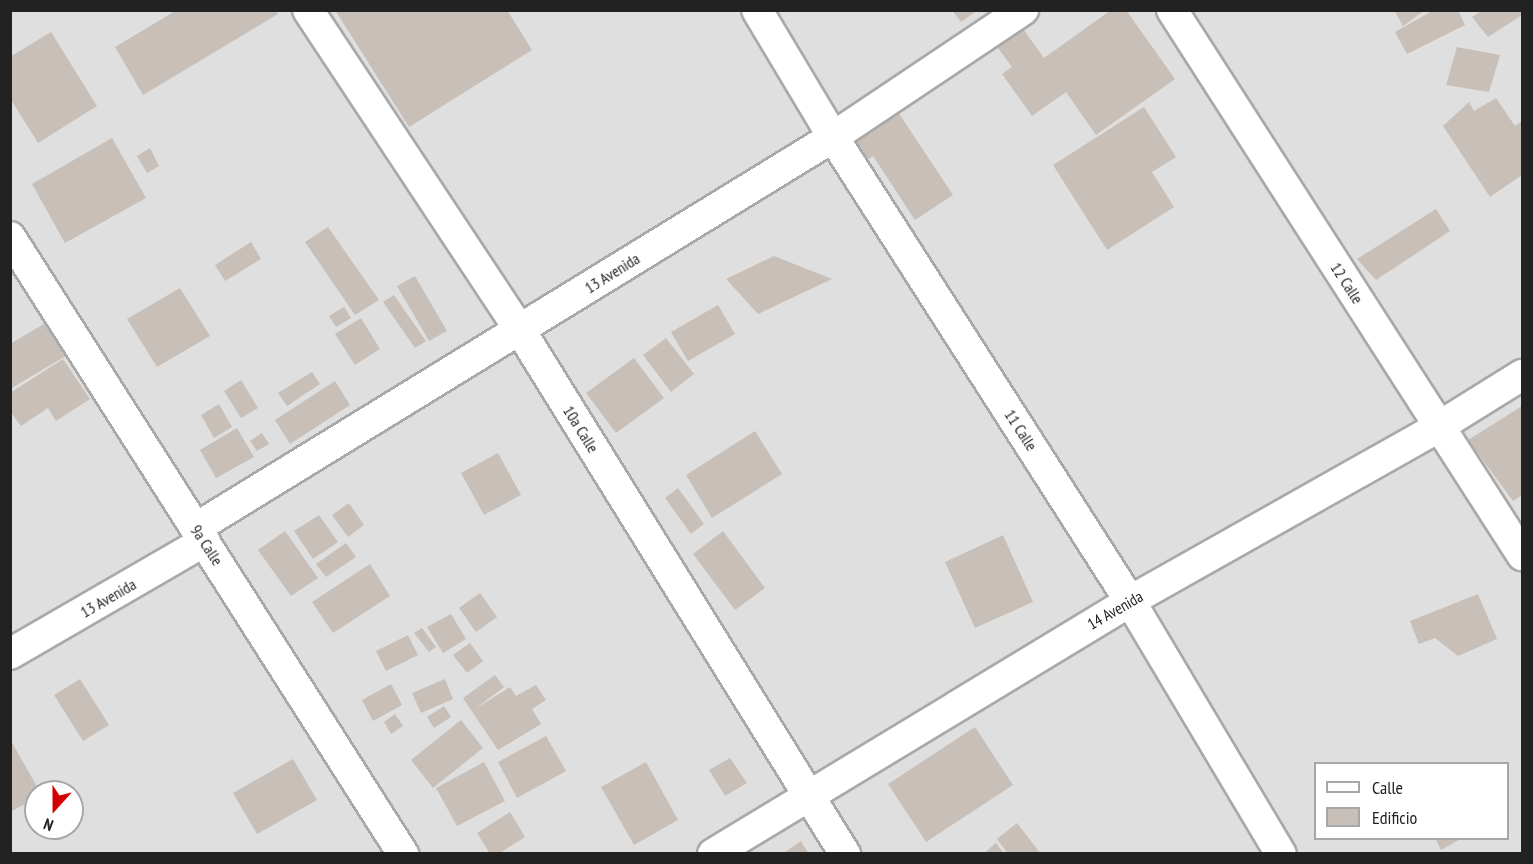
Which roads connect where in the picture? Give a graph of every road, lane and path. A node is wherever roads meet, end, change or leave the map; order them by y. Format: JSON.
{"nodes":[{"id":1,"x":308,"y":10,"type":"edge"},
{"id":2,"x":757,"y":10,"type":"edge"},
{"id":3,"x":1023,"y":10,"type":"edge"},
{"id":4,"x":1172,"y":10,"type":"edge"},
{"id":5,"x":834,"y":136,"type":"junction"},
{"id":6,"x":10,"y":237,"type":"edge"},
{"id":7,"x":520,"y":330,"type":"junction"},
{"id":8,"x":1522,"y":375,"type":"edge"},
{"id":9,"x":1440,"y":426,"type":"junction"},
{"id":10,"x":200,"y":535,"type":"junction"},
{"id":11,"x":1522,"y":555,"type":"edge"},
{"id":12,"x":1130,"y":601,"type":"junction"},
{"id":13,"x":10,"y":654,"type":"edge"},
{"id":14,"x":808,"y":794,"type":"junction"},
{"id":15,"x":403,"y":854,"type":"edge"},
{"id":16,"x":713,"y":854,"type":"edge"},
{"id":17,"x":845,"y":854,"type":"edge"},
{"id":18,"x":1281,"y":854,"type":"edge"}],
"edges":[{"from":1,"to":7,"type":"street","name":"10a Calle"},
{"from":2,"to":5,"type":"street","name":"11 Calle"},
{"from":3,"to":5,"type":"street","name":"13 Avenida"},
{"from":4,"to":9,"type":"street","name":"12 Calle"},
{"from":5,"to":7,"type":"street","name":"13 Avenida"},
{"from":5,"to":12,"type":"street","name":"11 Calle"},
{"from":6,"to":10,"type":"street","name":"9a Calle"},
{"from":7,"to":10,"type":"street","name":"13 Avenida"},
{"from":7,"to":14,"type":"street","name":"10a Calle"},
{"from":8,"to":9,"type":"street","name":"14 Avenida"},
{"from":9,"to":11,"type":"street","name":"12 Calle"},
{"from":9,"to":12,"type":"street","name":"14 Avenida"},
{"from":10,"to":13,"type":"street","name":"13 Avenida"},
{"from":10,"to":15,"type":"street","name":"9a Calle"},
{"from":12,"to":14,"type":"street","name":"14 Avenida"},
{"from":12,"to":18,"type":"street","name":"11 Calle"},
{"from":14,"to":16,"type":"street","name":"14 Avenida"},
{"from":14,"to":17,"type":"street","name":"10a Calle"}]}
